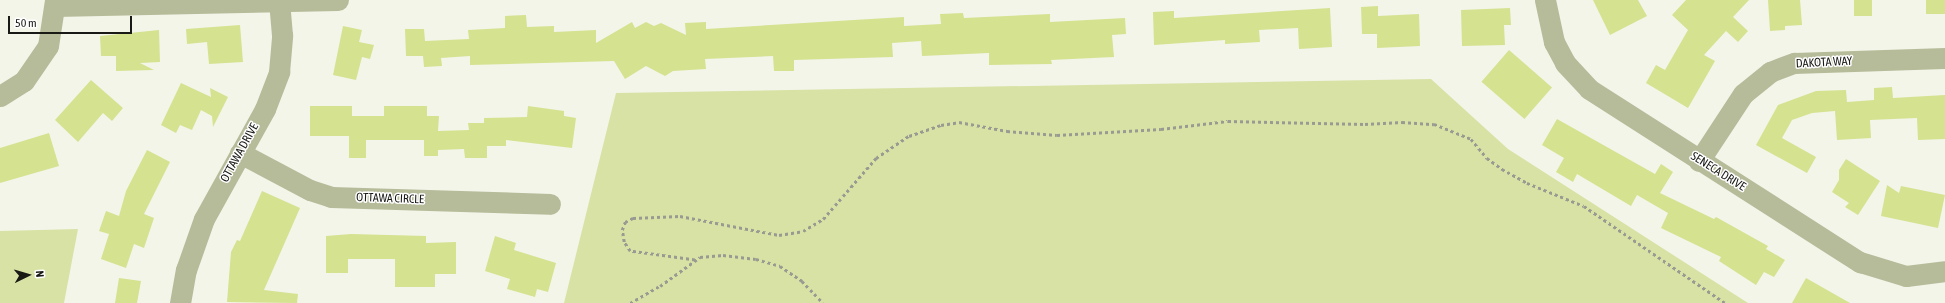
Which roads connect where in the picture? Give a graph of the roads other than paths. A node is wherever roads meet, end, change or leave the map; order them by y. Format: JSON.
{"nodes":[{"id":1,"x":338,"y":0,"type":"edge"},
{"id":2,"x":1545,"y":0,"type":"edge"},
{"id":3,"x":279,"y":1,"type":"edge"},
{"id":4,"x":55,"y":3,"type":"edge"},
{"id":5,"x":1945,"y":58,"type":"edge"},
{"id":6,"x":0,"y":96,"type":"edge"},
{"id":7,"x":240,"y":153,"type":"junction"},
{"id":8,"x":1699,"y":161,"type":"junction"},
{"id":9,"x":550,"y":204,"type":"dead end"},
{"id":10,"x":1945,"y":271,"type":"edge"},
{"id":11,"x":180,"y":303,"type":"edge"}],
"edges":[{"from":1,"to":3,"type":"street"},
{"from":2,"to":8,"type":"street","name":"SENECA DRIVE"},
{"from":3,"to":4,"type":"street"},
{"from":3,"to":7,"type":"street","name":"OTTAWA DRIVE"},
{"from":4,"to":6,"type":"street"},
{"from":5,"to":8,"type":"street","name":"DAKOTA WAY"},
{"from":7,"to":9,"type":"street","name":"OTTAWA CIRCLE"},
{"from":7,"to":11,"type":"street","name":"OTTAWA DRIVE"},
{"from":8,"to":10,"type":"street","name":"SENECA DRIVE"}]}
